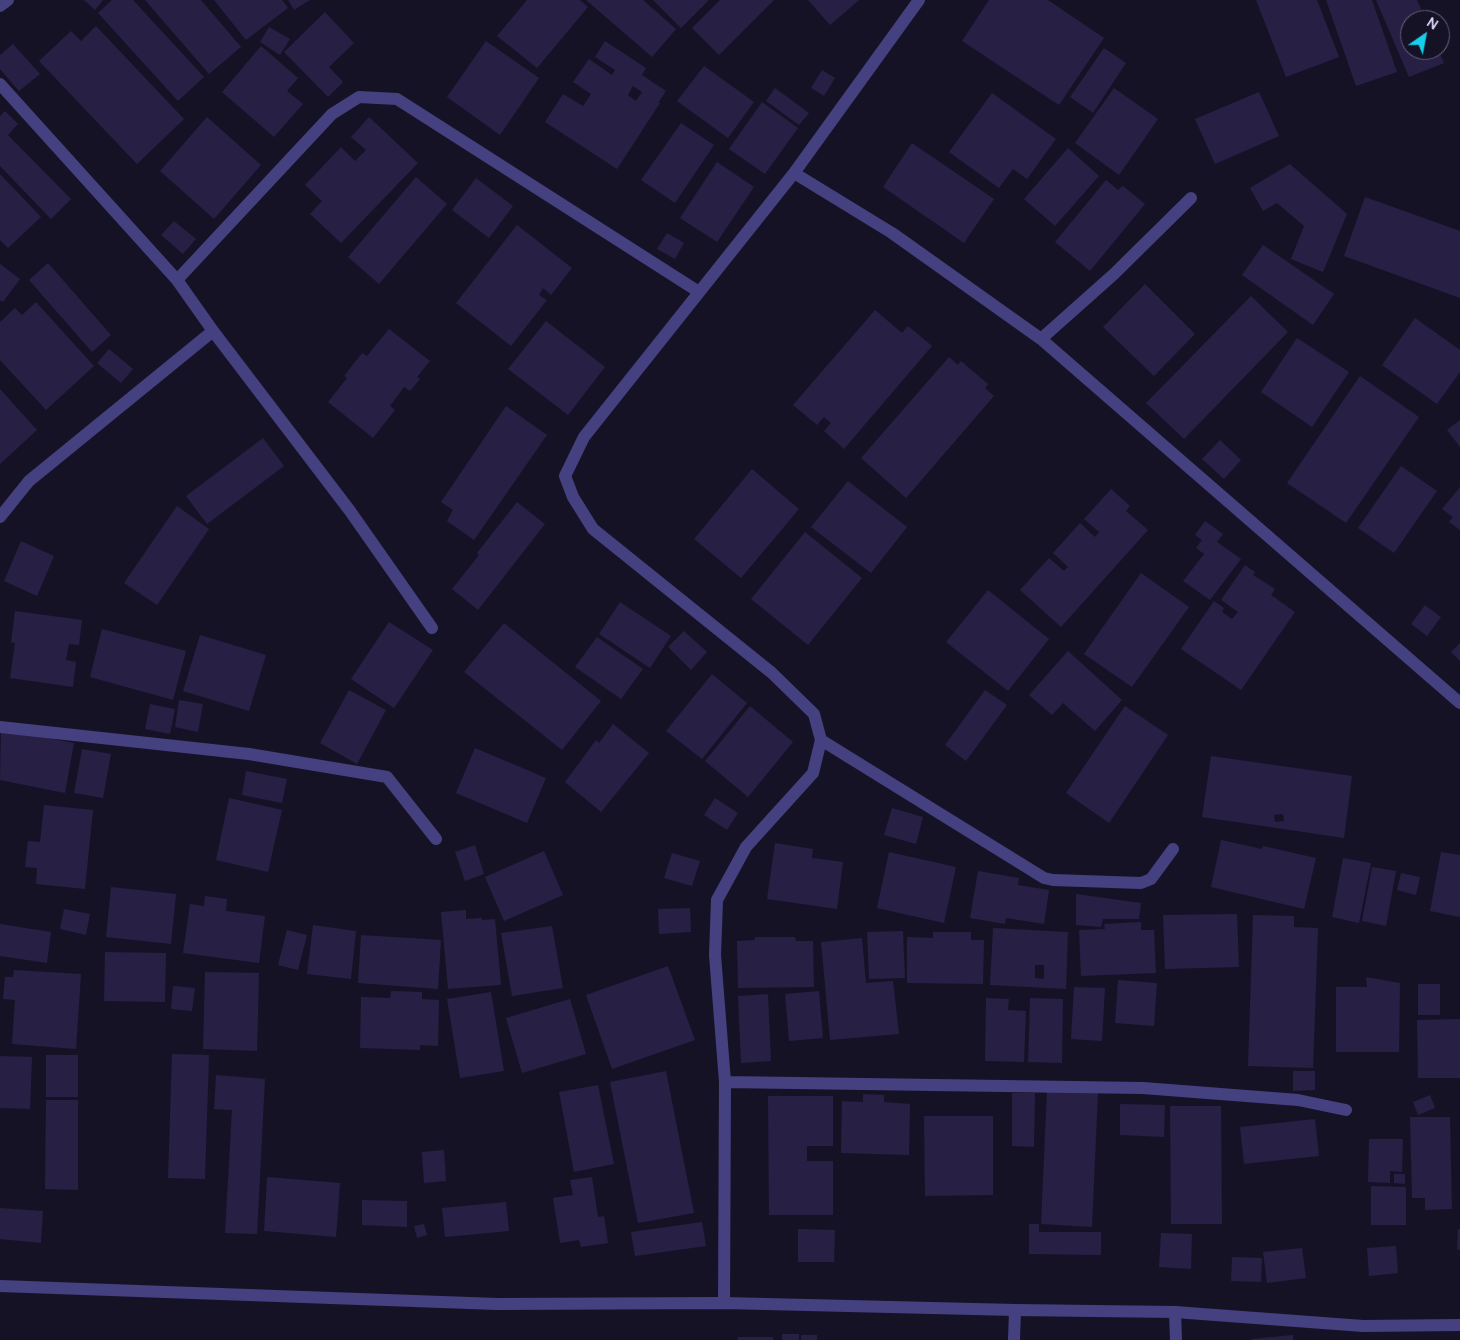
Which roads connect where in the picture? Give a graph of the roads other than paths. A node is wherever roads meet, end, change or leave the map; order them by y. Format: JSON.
{"nodes":[{"id":1,"x":8,"y":0,"type":"edge"},
{"id":2,"x":919,"y":0,"type":"edge"},
{"id":3,"x":0,"y":6,"type":"edge"},
{"id":4,"x":0,"y":84,"type":"edge"},
{"id":5,"x":794,"y":173,"type":"junction"},
{"id":6,"x":1190,"y":198,"type":"dead end"},
{"id":7,"x":177,"y":280,"type":"junction"},
{"id":8,"x":699,"y":292,"type":"junction"},
{"id":9,"x":213,"y":331,"type":"junction"},
{"id":10,"x":1041,"y":339,"type":"junction"},
{"id":11,"x":0,"y":518,"type":"edge"},
{"id":12,"x":432,"y":628,"type":"dead end"},
{"id":13,"x":1460,"y":703,"type":"edge"},
{"id":14,"x":0,"y":727,"type":"edge"},
{"id":15,"x":821,"y":740,"type":"junction"},
{"id":16,"x":436,"y":839,"type":"dead end"},
{"id":17,"x":1173,"y":849,"type":"dead end"},
{"id":18,"x":725,"y":1082,"type":"junction"},
{"id":19,"x":1346,"y":1110,"type":"dead end"},
{"id":20,"x":0,"y":1286,"type":"edge"},
{"id":21,"x":724,"y":1303,"type":"junction"},
{"id":22,"x":1015,"y":1310,"type":"junction"},
{"id":23,"x":1175,"y":1312,"type":"junction"},
{"id":24,"x":1460,"y":1325,"type":"edge"},
{"id":25,"x":1014,"y":1340,"type":"edge"},
{"id":26,"x":1176,"y":1340,"type":"edge"}],
"edges":[{"from":1,"to":3,"type":"street"},
{"from":2,"to":5,"type":"street"},
{"from":4,"to":7,"type":"street"},
{"from":5,"to":8,"type":"street"},
{"from":5,"to":10,"type":"street"},
{"from":6,"to":10,"type":"street"},
{"from":7,"to":8,"type":"street"},
{"from":7,"to":9,"type":"street"},
{"from":8,"to":15,"type":"street"},
{"from":9,"to":11,"type":"street"},
{"from":9,"to":12,"type":"street"},
{"from":10,"to":13,"type":"street"},
{"from":14,"to":16,"type":"street"},
{"from":15,"to":17,"type":"street"},
{"from":15,"to":18,"type":"street"},
{"from":18,"to":19,"type":"street"},
{"from":18,"to":21,"type":"street"},
{"from":20,"to":21,"type":"street"},
{"from":21,"to":22,"type":"street"},
{"from":22,"to":23,"type":"street"},
{"from":22,"to":25,"type":"street"},
{"from":23,"to":24,"type":"street"},
{"from":23,"to":26,"type":"street"}]}
